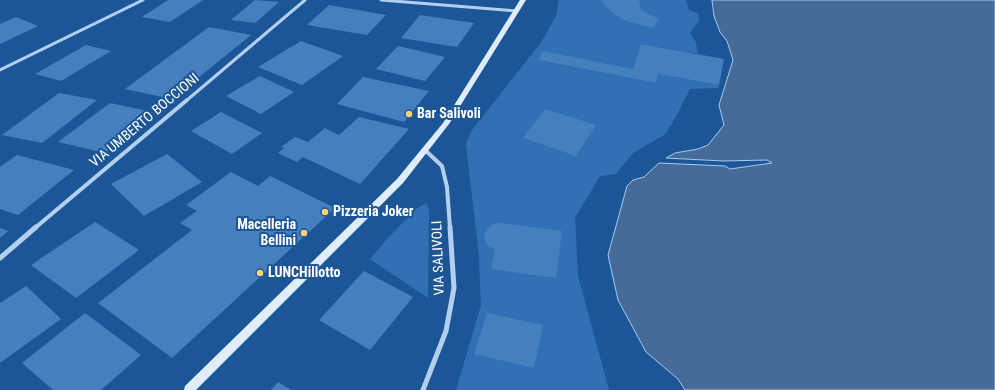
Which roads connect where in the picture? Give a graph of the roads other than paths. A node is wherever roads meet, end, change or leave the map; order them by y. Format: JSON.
{"nodes":[{"id":1,"x":143,"y":0,"type":"edge"},
{"id":2,"x":305,"y":0,"type":"edge"},
{"id":3,"x":381,"y":0,"type":"edge"},
{"id":4,"x":523,"y":0,"type":"edge"},
{"id":5,"x":517,"y":11,"type":"junction"},
{"id":6,"x":4,"y":68,"type":"junction"},
{"id":7,"x":0,"y":70,"type":"edge"},
{"id":8,"x":0,"y":75,"type":"edge"},
{"id":9,"x":426,"y":151,"type":"junction"},
{"id":10,"x":0,"y":258,"type":"edge"},
{"id":11,"x":189,"y":390,"type":"edge"},
{"id":12,"x":423,"y":390,"type":"edge"}],
"edges":[{"from":1,"to":6,"type":"street"},
{"from":2,"to":10,"type":"street","name":"VIA UMBERTO BOCCIONI"},
{"from":3,"to":5,"type":"street"},
{"from":4,"to":5,"type":"street"},
{"from":5,"to":9,"type":"street"},
{"from":6,"to":7,"type":"street"},
{"from":6,"to":8,"type":"street"},
{"from":9,"to":11,"type":"street"},
{"from":9,"to":12,"type":"street","name":"VIA SALIVOLI"}]}
